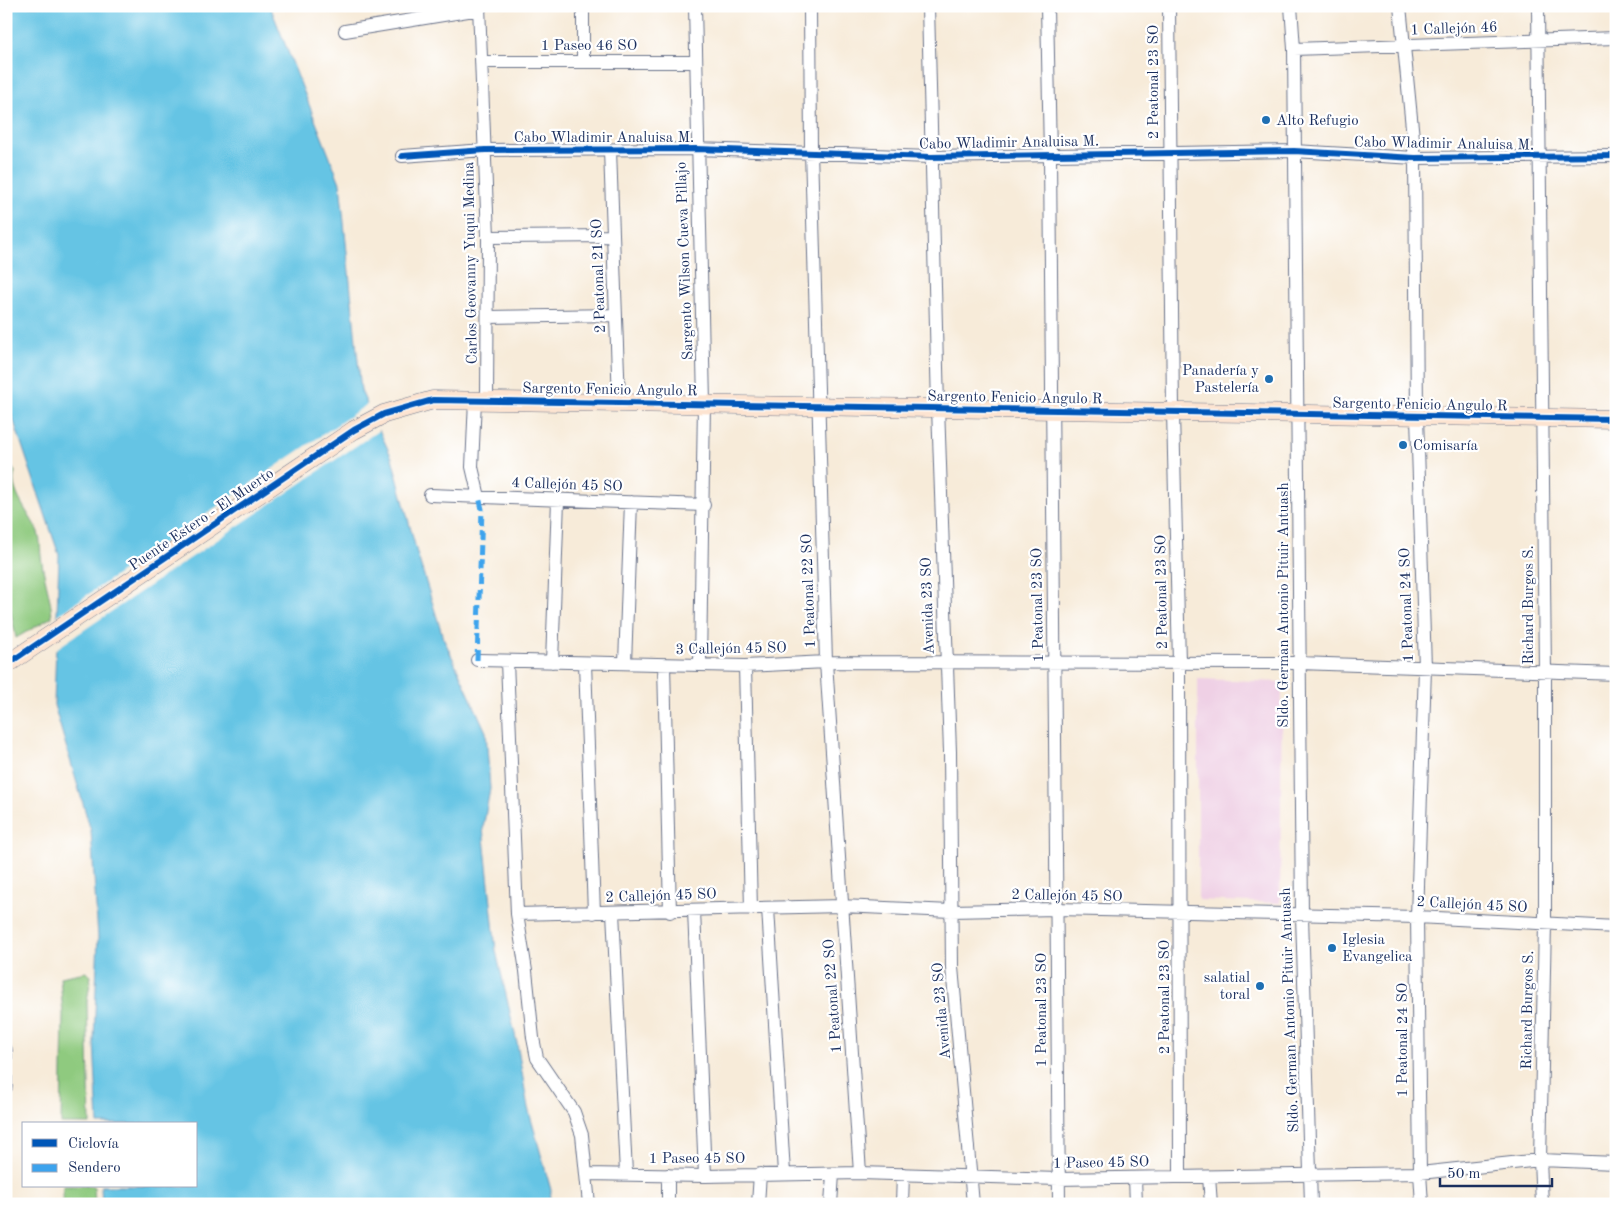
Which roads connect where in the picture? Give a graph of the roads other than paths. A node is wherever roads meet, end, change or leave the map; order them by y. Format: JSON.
{"nodes":[{"id":1,"x":583,"y":6,"type":"edge"},
{"id":2,"x":695,"y":6,"type":"edge"},
{"id":3,"x":810,"y":6,"type":"edge"},
{"id":4,"x":928,"y":6,"type":"edge"},
{"id":5,"x":1047,"y":6,"type":"edge"},
{"id":6,"x":1169,"y":6,"type":"edge"},
{"id":7,"x":1291,"y":6,"type":"edge"},
{"id":8,"x":1400,"y":6,"type":"edge"},
{"id":9,"x":1538,"y":6,"type":"edge"},
{"id":10,"x":479,"y":8,"type":"edge"},
{"id":11,"x":344,"y":31,"type":"dead end"},
{"id":12,"x":1616,"y":38,"type":"edge"},
{"id":13,"x":1539,"y":42,"type":"junction"},
{"id":14,"x":1403,"y":46,"type":"junction"},
{"id":15,"x":1294,"y":49,"type":"junction"},
{"id":16,"x":483,"y":62,"type":"junction"},
{"id":17,"x":583,"y":62,"type":"junction"},
{"id":18,"x":695,"y":62,"type":"junction"},
{"id":19,"x":697,"y":149,"type":"junction"},
{"id":20,"x":485,"y":150,"type":"junction"},
{"id":21,"x":610,"y":150,"type":"junction"},
{"id":22,"x":811,"y":151,"type":"junction"},
{"id":23,"x":1294,"y":151,"type":"junction"},
{"id":24,"x":1170,"y":153,"type":"junction"},
{"id":25,"x":1050,"y":155,"type":"junction"},
{"id":26,"x":402,"y":156,"type":"dead end"},
{"id":27,"x":931,"y":156,"type":"junction"},
{"id":28,"x":1539,"y":156,"type":"junction"},
{"id":29,"x":1616,"y":156,"type":"edge"},
{"id":30,"x":1415,"y":158,"type":"junction"},
{"id":31,"x":612,"y":236,"type":"junction"},
{"id":32,"x":488,"y":237,"type":"junction"},
{"id":33,"x":616,"y":315,"type":"junction"},
{"id":34,"x":488,"y":317,"type":"junction"},
{"id":35,"x":481,"y":400,"type":"junction"},
{"id":36,"x":619,"y":401,"type":"junction"},
{"id":37,"x":704,"y":403,"type":"junction"},
{"id":38,"x":415,"y":404,"type":"joint"},
{"id":39,"x":819,"y":405,"type":"junction"},
{"id":40,"x":938,"y":408,"type":"junction"},
{"id":41,"x":1051,"y":410,"type":"junction"},
{"id":42,"x":1173,"y":412,"type":"junction"},
{"id":43,"x":1299,"y":414,"type":"junction"},
{"id":44,"x":1417,"y":416,"type":"junction"},
{"id":45,"x":1544,"y":418,"type":"junction"},
{"id":46,"x":1616,"y":419,"type":"edge"},
{"id":47,"x":430,"y":494,"type":"dead end"},
{"id":48,"x":479,"y":497,"type":"junction"},
{"id":49,"x":558,"y":500,"type":"junction"},
{"id":50,"x":631,"y":502,"type":"junction"},
{"id":51,"x":704,"y":505,"type":"junction"},
{"id":52,"x":477,"y":660,"type":"dead end"},
{"id":53,"x":507,"y":661,"type":"junction"},
{"id":54,"x":552,"y":662,"type":"junction"},
{"id":55,"x":826,"y":662,"type":"junction"},
{"id":56,"x":945,"y":662,"type":"junction"},
{"id":57,"x":585,"y":663,"type":"junction"},
{"id":58,"x":1053,"y":663,"type":"junction"},
{"id":59,"x":1179,"y":663,"type":"junction"},
{"id":60,"x":1299,"y":663,"type":"junction"},
{"id":61,"x":625,"y":664,"type":"junction"},
{"id":62,"x":664,"y":664,"type":"junction"},
{"id":63,"x":6,"y":665,"type":"edge"},
{"id":64,"x":700,"y":665,"type":"junction"},
{"id":65,"x":745,"y":666,"type":"junction"},
{"id":66,"x":1425,"y":668,"type":"junction"},
{"id":67,"x":1545,"y":673,"type":"junction"},
{"id":68,"x":1616,"y":674,"type":"edge"},
{"id":69,"x":842,"y":906,"type":"junction"},
{"id":70,"x":751,"y":908,"type":"junction"},
{"id":71,"x":768,"y":908,"type":"junction"},
{"id":72,"x":694,"y":910,"type":"junction"},
{"id":73,"x":1056,"y":910,"type":"junction"},
{"id":74,"x":951,"y":911,"type":"junction"},
{"id":75,"x":613,"y":912,"type":"junction"},
{"id":76,"x":670,"y":912,"type":"junction"},
{"id":77,"x":594,"y":913,"type":"junction"},
{"id":78,"x":1181,"y":913,"type":"junction"},
{"id":79,"x":517,"y":914,"type":"junction"},
{"id":80,"x":1302,"y":916,"type":"junction"},
{"id":81,"x":1417,"y":917,"type":"junction"},
{"id":82,"x":1545,"y":923,"type":"junction"},
{"id":83,"x":1616,"y":927,"type":"edge"},
{"id":84,"x":6,"y":1050,"type":"edge"},
{"id":85,"x":6,"y":1087,"type":"edge"},
{"id":86,"x":1540,"y":1160,"type":"junction"},
{"id":87,"x":1616,"y":1163,"type":"edge"},
{"id":88,"x":626,"y":1173,"type":"junction"},
{"id":89,"x":860,"y":1173,"type":"junction"},
{"id":90,"x":1420,"y":1173,"type":"junction"},
{"id":91,"x":586,"y":1174,"type":"junction"},
{"id":92,"x":760,"y":1174,"type":"junction"},
{"id":93,"x":784,"y":1174,"type":"junction"},
{"id":94,"x":833,"y":1174,"type":"junction"},
{"id":95,"x":903,"y":1174,"type":"junction"},
{"id":96,"x":1310,"y":1174,"type":"junction"},
{"id":97,"x":668,"y":1175,"type":"junction"},
{"id":98,"x":705,"y":1176,"type":"junction"},
{"id":99,"x":1209,"y":1176,"type":"junction"},
{"id":100,"x":1180,"y":1177,"type":"junction"},
{"id":101,"x":972,"y":1178,"type":"junction"},
{"id":102,"x":1135,"y":1178,"type":"junction"},
{"id":103,"x":1058,"y":1180,"type":"junction"},
{"id":104,"x":589,"y":1204,"type":"edge"},
{"id":105,"x":668,"y":1204,"type":"edge"},
{"id":106,"x":758,"y":1204,"type":"edge"},
{"id":107,"x":832,"y":1204,"type":"edge"},
{"id":108,"x":902,"y":1204,"type":"edge"},
{"id":109,"x":973,"y":1204,"type":"edge"},
{"id":110,"x":1059,"y":1204,"type":"edge"},
{"id":111,"x":1136,"y":1204,"type":"edge"},
{"id":112,"x":1211,"y":1204,"type":"edge"},
{"id":113,"x":1311,"y":1204,"type":"edge"},
{"id":114,"x":1422,"y":1204,"type":"edge"},
{"id":115,"x":1542,"y":1204,"type":"edge"}],
"edges":[{"from":1,"to":17,"type":"street"},
{"from":2,"to":18,"type":"street","name":"Sargento Wilson Cueva Pillajo"},
{"from":3,"to":22,"type":"street","name":"1 Peatonal 22 SO"},
{"from":4,"to":27,"type":"street","name":"Avenida 23 SO"},
{"from":5,"to":25,"type":"street","name":"1 Peatonal 23 SO"},
{"from":6,"to":24,"type":"street","name":"2 Peatonal 23 SO"},
{"from":7,"to":15,"type":"street","name":"Sldo. German Antonio Pituir Antuash"},
{"from":8,"to":14,"type":"street","name":"1 Peatonal 24 SO"},
{"from":9,"to":13,"type":"street","name":"Richard Burgos S."},
{"from":10,"to":11,"type":"street"},
{"from":10,"to":16,"type":"street","name":"Carlos Geovanny Yuqui Medina"},
{"from":12,"to":13,"type":"street","name":"1 Callejón 46"},
{"from":13,"to":14,"type":"street","name":"1 Callejón 46"},
{"from":13,"to":28,"type":"street","name":"Richard Burgos S."},
{"from":14,"to":15,"type":"street","name":"1 Callejón 46"},
{"from":14,"to":30,"type":"street","name":"1 Peatonal 24 SO"},
{"from":15,"to":23,"type":"street","name":"Sldo. German Antonio Pituir Antuash"},
{"from":16,"to":17,"type":"street","name":"1 Paseo 46 SO"},
{"from":16,"to":20,"type":"street","name":"Carlos Geovanny Yuqui Medina"},
{"from":17,"to":18,"type":"street","name":"1 Paseo 46 SO"},
{"from":18,"to":19,"type":"street","name":"Sargento Wilson Cueva Pillajo"},
{"from":19,"to":21,"type":"street","name":"Cabo Wladimir Analuisa M."},
{"from":19,"to":22,"type":"street","name":"Cabo Wladimir Analuisa M."},
{"from":19,"to":37,"type":"street","name":"Sargento Wilson Cueva Pillajo"},
{"from":20,"to":21,"type":"street","name":"Cabo Wladimir Analuisa M."},
{"from":20,"to":26,"type":"street","name":"Cabo Wladimir Analuisa M."},
{"from":20,"to":32,"type":"street","name":"Carlos Geovanny Yuqui Medina"},
{"from":21,"to":31,"type":"street","name":"2 Peatonal 21 SO"},
{"from":22,"to":27,"type":"street","name":"Cabo Wladimir Analuisa M."},
{"from":22,"to":39,"type":"street","name":"1 Peatonal 22 SO"},
{"from":23,"to":24,"type":"street","name":"Cabo Wladimir Analuisa M."},
{"from":23,"to":30,"type":"street","name":"Cabo Wladimir Analuisa M."},
{"from":23,"to":43,"type":"street","name":"Sldo. German Antonio Pituir Antuash"},
{"from":24,"to":25,"type":"street","name":"Cabo Wladimir Analuisa M."},
{"from":24,"to":42,"type":"street","name":"2 Peatonal 23 SO"},
{"from":25,"to":27,"type":"street","name":"Cabo Wladimir Analuisa M."},
{"from":25,"to":41,"type":"street","name":"1 Peatonal 23 SO"},
{"from":27,"to":40,"type":"street","name":"Avenida 23 SO"},
{"from":28,"to":29,"type":"street","name":"Cabo Wladimir Analuisa M."},
{"from":28,"to":30,"type":"street","name":"Cabo Wladimir Analuisa M."},
{"from":28,"to":45,"type":"street","name":"Richard Burgos S."},
{"from":30,"to":44,"type":"street","name":"1 Peatonal 24 SO"},
{"from":31,"to":32,"type":"street"},
{"from":31,"to":33,"type":"street","name":"2 Peatonal 21 SO"},
{"from":32,"to":34,"type":"street","name":"Carlos Geovanny Yuqui Medina"},
{"from":33,"to":34,"type":"street"},
{"from":33,"to":36,"type":"street","name":"2 Peatonal 21 SO"},
{"from":34,"to":35,"type":"street","name":"Carlos Geovanny Yuqui Medina"},
{"from":35,"to":36,"type":"street","name":"Sargento Fenicio Angulo R"},
{"from":35,"to":38,"type":"street","name":"Sargento Fenicio Angulo R"},
{"from":35,"to":48,"type":"street","name":"Carlos Geovanny Yuqui Medina"},
{"from":36,"to":37,"type":"street","name":"Sargento Fenicio Angulo R"},
{"from":37,"to":39,"type":"street","name":"Sargento Fenicio Angulo R"},
{"from":37,"to":51,"type":"street","name":"Sargento Wilson Cueva Pillajo"},
{"from":38,"to":63,"type":"street","name":"Puente Estero - El Muerto"},
{"from":39,"to":40,"type":"street","name":"Sargento Fenicio Angulo R"},
{"from":39,"to":55,"type":"street","name":"1 Peatonal 22 SO"},
{"from":40,"to":41,"type":"street","name":"Sargento Fenicio Angulo R"},
{"from":40,"to":56,"type":"street","name":"Avenida 23 SO"},
{"from":41,"to":42,"type":"street","name":"Sargento Fenicio Angulo R"},
{"from":41,"to":58,"type":"street","name":"1 Peatonal 23 SO"},
{"from":42,"to":43,"type":"street","name":"Sargento Fenicio Angulo R"},
{"from":42,"to":59,"type":"street","name":"2 Peatonal 23 SO"},
{"from":43,"to":44,"type":"street","name":"Sargento Fenicio Angulo R"},
{"from":43,"to":60,"type":"street","name":"Sldo. German Antonio Pituir Antuash"},
{"from":44,"to":45,"type":"street","name":"Sargento Fenicio Angulo R"},
{"from":44,"to":66,"type":"street","name":"1 Peatonal 24 SO"},
{"from":45,"to":46,"type":"street","name":"Sargento Fenicio Angulo R"},
{"from":45,"to":67,"type":"street","name":"Richard Burgos S."},
{"from":47,"to":48,"type":"street","name":"4 Callejón 45 SO"},
{"from":48,"to":49,"type":"street","name":"4 Callejón 45 SO"},
{"from":49,"to":50,"type":"street","name":"4 Callejón 45 SO"},
{"from":49,"to":54,"type":"street"},
{"from":50,"to":51,"type":"street","name":"4 Callejón 45 SO"},
{"from":50,"to":61,"type":"street"},
{"from":51,"to":64,"type":"street","name":"Sargento Wilson Cueva Pillajo"},
{"from":52,"to":53,"type":"street","name":"3 Callejón 45 SO"},
{"from":53,"to":54,"type":"street","name":"3 Callejón 45 SO"},
{"from":53,"to":79,"type":"street"},
{"from":54,"to":57,"type":"street","name":"3 Callejón 45 SO"},
{"from":55,"to":56,"type":"street","name":"3 Callejón 45 SO"},
{"from":55,"to":65,"type":"street","name":"3 Callejón 45 SO"},
{"from":55,"to":69,"type":"street","name":"1 Peatonal 22 SO"},
{"from":56,"to":58,"type":"street","name":"3 Callejón 45 SO"},
{"from":56,"to":74,"type":"street","name":"Avenida 23 SO"},
{"from":57,"to":61,"type":"street","name":"3 Callejón 45 SO"},
{"from":57,"to":77,"type":"street"},
{"from":58,"to":59,"type":"street","name":"3 Callejón 45 SO"},
{"from":58,"to":73,"type":"street","name":"1 Peatonal 23 SO"},
{"from":59,"to":60,"type":"street","name":"3 Callejón 45 SO"},
{"from":59,"to":78,"type":"street","name":"2 Peatonal 23 SO"},
{"from":60,"to":66,"type":"street","name":"3 Callejón 45 SO"},
{"from":60,"to":80,"type":"street","name":"Sldo. German Antonio Pituir Antuash"},
{"from":61,"to":62,"type":"street","name":"3 Callejón 45 SO"},
{"from":62,"to":64,"type":"street","name":"3 Callejón 45 SO"},
{"from":62,"to":76,"type":"street"},
{"from":64,"to":65,"type":"street","name":"3 Callejón 45 SO"},
{"from":65,"to":70,"type":"street"},
{"from":66,"to":67,"type":"street","name":"3 Callejón 45 SO"},
{"from":66,"to":81,"type":"street","name":"1 Peatonal 24 SO"},
{"from":67,"to":68,"type":"street","name":"3 Callejón 45 SO"},
{"from":67,"to":82,"type":"street","name":"Richard Burgos S."},
{"from":69,"to":71,"type":"street","name":"2 Callejón 45 SO"},
{"from":69,"to":74,"type":"street","name":"2 Callejón 45 SO"},
{"from":69,"to":89,"type":"street","name":"1 Peatonal 22 SO"},
{"from":70,"to":71,"type":"street","name":"2 Callejón 45 SO"},
{"from":70,"to":72,"type":"street","name":"2 Callejón 45 SO"},
{"from":71,"to":93,"type":"street"},
{"from":72,"to":76,"type":"street","name":"2 Callejón 45 SO"},
{"from":72,"to":98,"type":"street"},
{"from":73,"to":74,"type":"street","name":"2 Callejón 45 SO"},
{"from":73,"to":78,"type":"street","name":"2 Callejón 45 SO"},
{"from":73,"to":103,"type":"street","name":"1 Peatonal 23 SO"},
{"from":74,"to":101,"type":"street","name":"Avenida 23 SO"},
{"from":75,"to":76,"type":"street","name":"2 Callejón 45 SO"},
{"from":75,"to":77,"type":"street","name":"2 Callejón 45 SO"},
{"from":75,"to":88,"type":"street"},
{"from":77,"to":79,"type":"street","name":"2 Callejón 45 SO"},
{"from":78,"to":80,"type":"street","name":"2 Callejón 45 SO"},
{"from":78,"to":100,"type":"street","name":"2 Peatonal 23 SO"},
{"from":79,"to":91,"type":"street"},
{"from":80,"to":81,"type":"street","name":"2 Callejón 45 SO"},
{"from":80,"to":96,"type":"street","name":"Sldo. German Antonio Pituir Antuash"},
{"from":81,"to":82,"type":"street","name":"2 Callejón 45 SO"},
{"from":81,"to":90,"type":"street","name":"1 Peatonal 24 SO"},
{"from":82,"to":83,"type":"street","name":"2 Callejón 45 SO"},
{"from":82,"to":86,"type":"street","name":"Richard Burgos S."},
{"from":84,"to":85,"type":"street"},
{"from":86,"to":87,"type":"street","name":"1 Paseo 45 SO"},
{"from":86,"to":90,"type":"street","name":"1 Paseo 45 SO"},
{"from":86,"to":115,"type":"street","name":"Richard Burgos S."},
{"from":88,"to":91,"type":"street","name":"1 Paseo 45 SO"},
{"from":88,"to":97,"type":"street","name":"1 Paseo 45 SO"},
{"from":89,"to":94,"type":"street","name":"1 Paseo 45 SO"},
{"from":89,"to":95,"type":"street","name":"1 Paseo 45 SO"},
{"from":90,"to":96,"type":"street","name":"1 Paseo 45 SO"},
{"from":90,"to":114,"type":"street","name":"1 Peatonal 24 SO"},
{"from":91,"to":104,"type":"street"},
{"from":92,"to":93,"type":"street","name":"1 Paseo 45 SO"},
{"from":92,"to":98,"type":"street","name":"1 Paseo 45 SO"},
{"from":92,"to":106,"type":"street"},
{"from":93,"to":94,"type":"street","name":"1 Paseo 45 SO"},
{"from":94,"to":107,"type":"street"},
{"from":95,"to":101,"type":"street","name":"1 Paseo 45 SO"},
{"from":95,"to":108,"type":"street"},
{"from":96,"to":99,"type":"street","name":"1 Paseo 45 SO"},
{"from":96,"to":113,"type":"street","name":"Sldo. German Antonio Pituir Antuash"},
{"from":97,"to":98,"type":"street","name":"1 Paseo 45 SO"},
{"from":97,"to":105,"type":"street"},
{"from":99,"to":100,"type":"street","name":"1 Paseo 45 SO"},
{"from":99,"to":112,"type":"street"},
{"from":100,"to":102,"type":"street","name":"1 Paseo 45 SO"},
{"from":101,"to":103,"type":"street","name":"1 Paseo 45 SO"},
{"from":101,"to":109,"type":"street","name":"Avenida 23 SO"},
{"from":102,"to":103,"type":"street","name":"1 Paseo 45 SO"},
{"from":102,"to":111,"type":"street"},
{"from":103,"to":110,"type":"street","name":"1 Peatonal 23 SO"}]}
